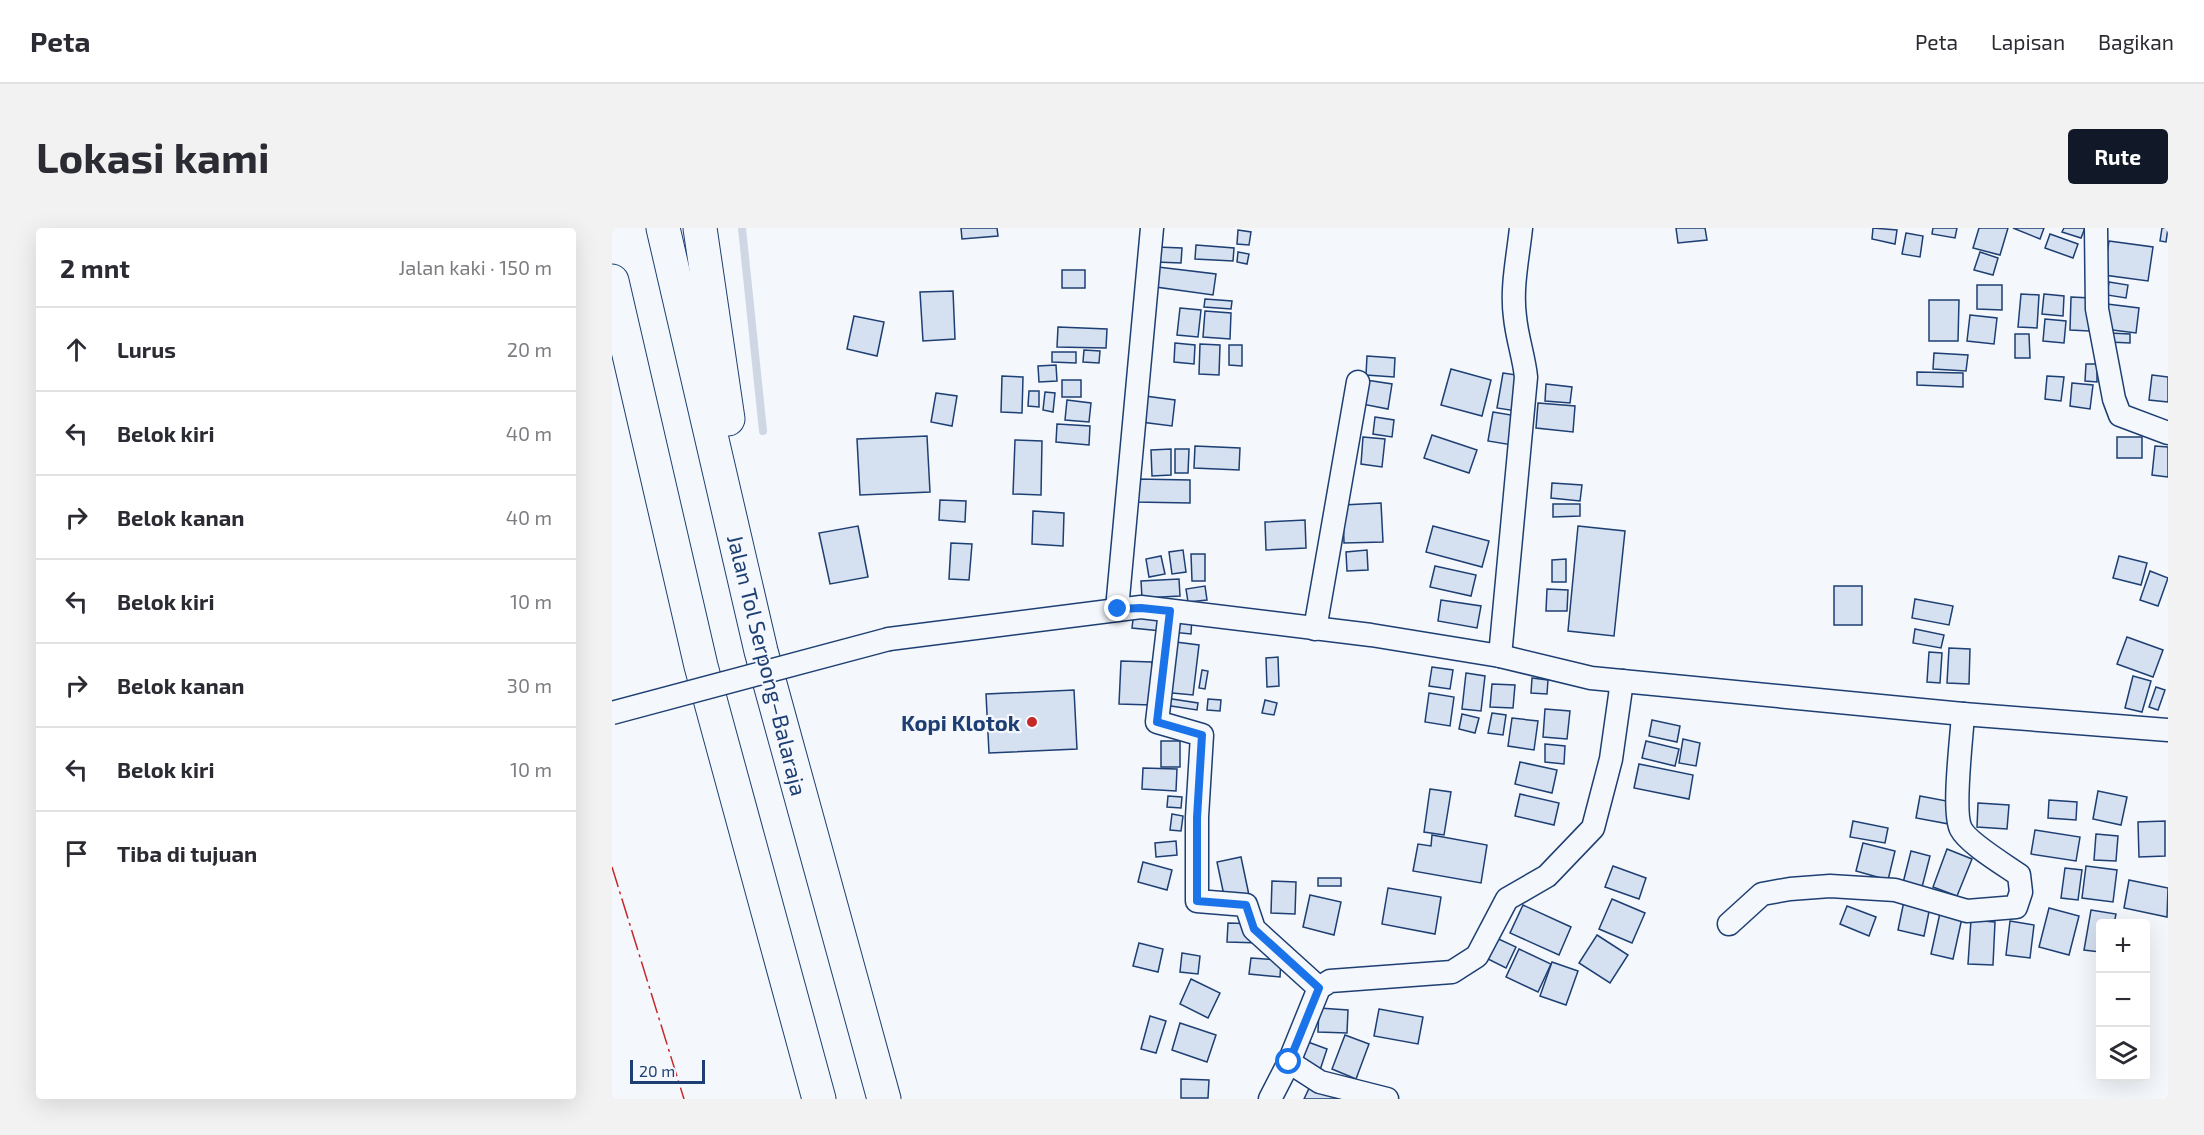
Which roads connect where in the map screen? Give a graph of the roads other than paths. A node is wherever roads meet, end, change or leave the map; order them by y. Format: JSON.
{"nodes":[{"id":1,"x":663,"y":228,"type":"edge"},
{"id":2,"x":700,"y":228,"type":"edge"},
{"id":3,"x":1152,"y":228,"type":"edge"},
{"id":4,"x":1521,"y":228,"type":"edge"},
{"id":5,"x":2096,"y":228,"type":"edge"},
{"id":6,"x":612,"y":281,"type":"edge"},
{"id":7,"x":1358,"y":382,"type":"dead end"},
{"id":8,"x":2168,"y":433,"type":"edge"},
{"id":9,"x":1118,"y":609,"type":"junction"},
{"id":10,"x":1170,"y":611,"type":"junction"},
{"id":11,"x":1315,"y":629,"type":"junction"},
{"id":12,"x":761,"y":651,"type":"junction"},
{"id":13,"x":1500,"y":656,"type":"junction"},
{"id":14,"x":1622,"y":681,"type":"junction"},
{"id":15,"x":612,"y":713,"type":"edge"},
{"id":16,"x":1963,"y":714,"type":"junction"},
{"id":17,"x":2168,"y":730,"type":"edge"},
{"id":18,"x":1729,"y":924,"type":"dead end"},
{"id":19,"x":1319,"y":988,"type":"junction"},
{"id":20,"x":1289,"y":1062,"type":"junction"},
{"id":21,"x":819,"y":1099,"type":"edge"},
{"id":22,"x":884,"y":1099,"type":"edge"},
{"id":23,"x":1270,"y":1099,"type":"edge"},
{"id":24,"x":1388,"y":1099,"type":"edge"}],
"edges":[{"from":1,"to":12,"type":"highway","name":"Jalan Tol Serpong–Balaraja"},
{"from":2,"to":12,"type":"highway"},
{"from":3,"to":9,"type":"street"},
{"from":4,"to":13,"type":"street"},
{"from":5,"to":8,"type":"street"},
{"from":6,"to":21,"type":"highway"},
{"from":7,"to":11,"type":"street"},
{"from":9,"to":10,"type":"street"},
{"from":9,"to":15,"type":"street","bridge":true},
{"from":10,"to":11,"type":"street"},
{"from":10,"to":19,"type":"street"},
{"from":11,"to":13,"type":"street"},
{"from":12,"to":22,"type":"highway","name":"Jalan Tol Serpong–Balaraja"},
{"from":13,"to":14,"type":"street"},
{"from":14,"to":16,"type":"street"},
{"from":14,"to":19,"type":"street"},
{"from":16,"to":17,"type":"street"},
{"from":16,"to":18,"type":"street"},
{"from":19,"to":20,"type":"street"},
{"from":20,"to":23,"type":"street"},
{"from":20,"to":24,"type":"street"}]}
